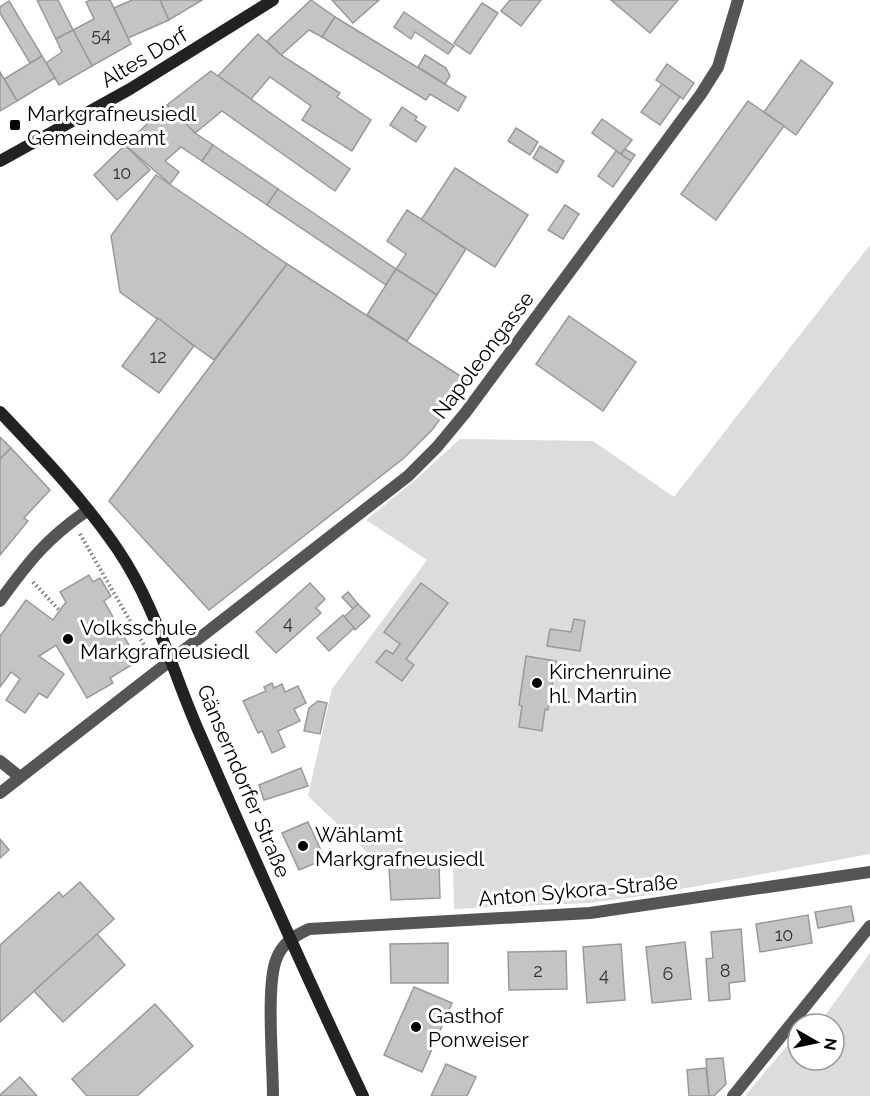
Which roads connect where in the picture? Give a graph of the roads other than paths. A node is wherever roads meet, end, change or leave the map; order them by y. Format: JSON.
{"nodes":[{"id":1,"x":273,"y":0,"type":"edge"},
{"id":2,"x":738,"y":0,"type":"edge"},
{"id":3,"x":0,"y":161,"type":"edge"},
{"id":4,"x":0,"y":412,"type":"edge"},
{"id":5,"x":88,"y":510,"type":"junction"},
{"id":6,"x":0,"y":601,"type":"edge"},
{"id":7,"x":172,"y":661,"type":"junction"},
{"id":8,"x":0,"y":761,"type":"edge"},
{"id":9,"x":20,"y":777,"type":"junction"},
{"id":10,"x":0,"y":793,"type":"edge"},
{"id":11,"x":870,"y":872,"type":"edge"},
{"id":12,"x":870,"y":926,"type":"edge"},
{"id":13,"x":290,"y":937,"type":"junction"},
{"id":14,"x":273,"y":1096,"type":"edge"},
{"id":15,"x":363,"y":1096,"type":"edge"},
{"id":16,"x":733,"y":1096,"type":"edge"}],
"edges":[{"from":1,"to":3,"type":"main road","name":"Altes Dorf"},
{"from":2,"to":7,"type":"street","name":"Napoleongasse"},
{"from":4,"to":5,"type":"main road","name":"Gänserndorfer Straße"},
{"from":5,"to":6,"type":"street"},
{"from":5,"to":7,"type":"main road","name":"Gänserndorfer Straße"},
{"from":7,"to":9,"type":"street","name":"Napoleongasse"},
{"from":7,"to":13,"type":"main road","name":"Gänserndorfer Straße"},
{"from":8,"to":9,"type":"street"},
{"from":9,"to":10,"type":"street","name":"Napoleongasse"},
{"from":11,"to":13,"type":"street","name":"Anton Sykora-Straße"},
{"from":12,"to":16,"type":"street"},
{"from":13,"to":14,"type":"street"},
{"from":13,"to":15,"type":"main road","name":"Gänserndorfer Straße"}]}
